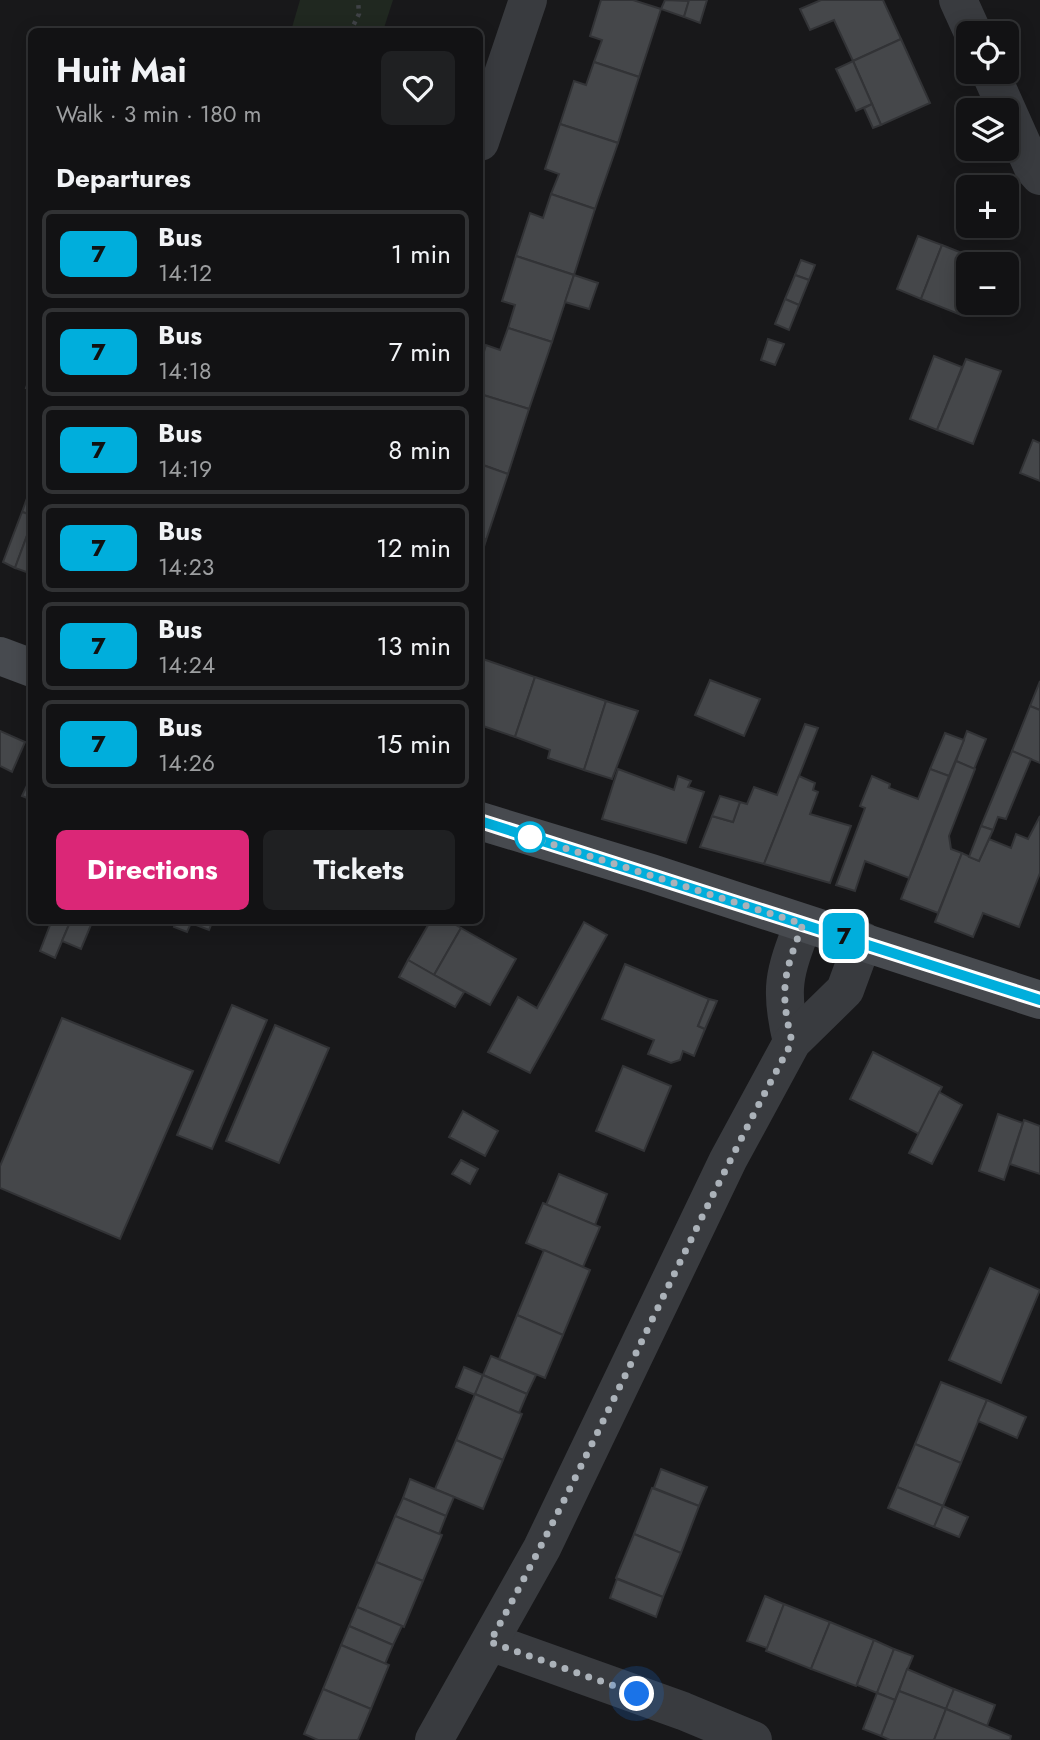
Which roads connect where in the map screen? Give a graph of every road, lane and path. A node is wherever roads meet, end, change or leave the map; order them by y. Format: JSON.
{"nodes":[{"id":1,"x":358,"y":0,"type":"edge"},
{"id":2,"x":528,"y":0,"type":"edge"},
{"id":3,"x":958,"y":0,"type":"edge"},
{"id":4,"x":968,"y":21,"type":"edge"},
{"id":5,"x":352,"y":28,"type":"edge"},
{"id":6,"x":995,"y":84,"type":"edge"},
{"id":7,"x":483,"y":133,"type":"edge"},
{"id":8,"x":1040,"y":176,"type":"edge"},
{"id":9,"x":0,"y":656,"type":"edge"},
{"id":10,"x":28,"y":666,"type":"edge"},
{"id":11,"x":483,"y":822,"type":"edge"},
{"id":12,"x":803,"y":924,"type":"junction"},
{"id":13,"x":863,"y":941,"type":"junction"},
{"id":14,"x":1040,"y":1000,"type":"edge"},
{"id":15,"x":792,"y":1042,"type":"junction"},
{"id":16,"x":490,"y":1642,"type":"junction"},
{"id":17,"x":434,"y":1740,"type":"edge"},
{"id":18,"x":753,"y":1740,"type":"edge"}],
"edges":[{"from":1,"to":5,"type":"path"},
{"from":2,"to":7,"type":"street"},
{"from":3,"to":4,"type":"street"},
{"from":6,"to":8,"type":"street"},
{"from":9,"to":10,"type":"main road"},
{"from":11,"to":12,"type":"main road"},
{"from":12,"to":13,"type":"main road"},
{"from":12,"to":15,"type":"street"},
{"from":13,"to":14,"type":"main road"},
{"from":13,"to":15,"type":"street"},
{"from":15,"to":16,"type":"street"},
{"from":16,"to":17,"type":"street"},
{"from":16,"to":18,"type":"street"}]}
